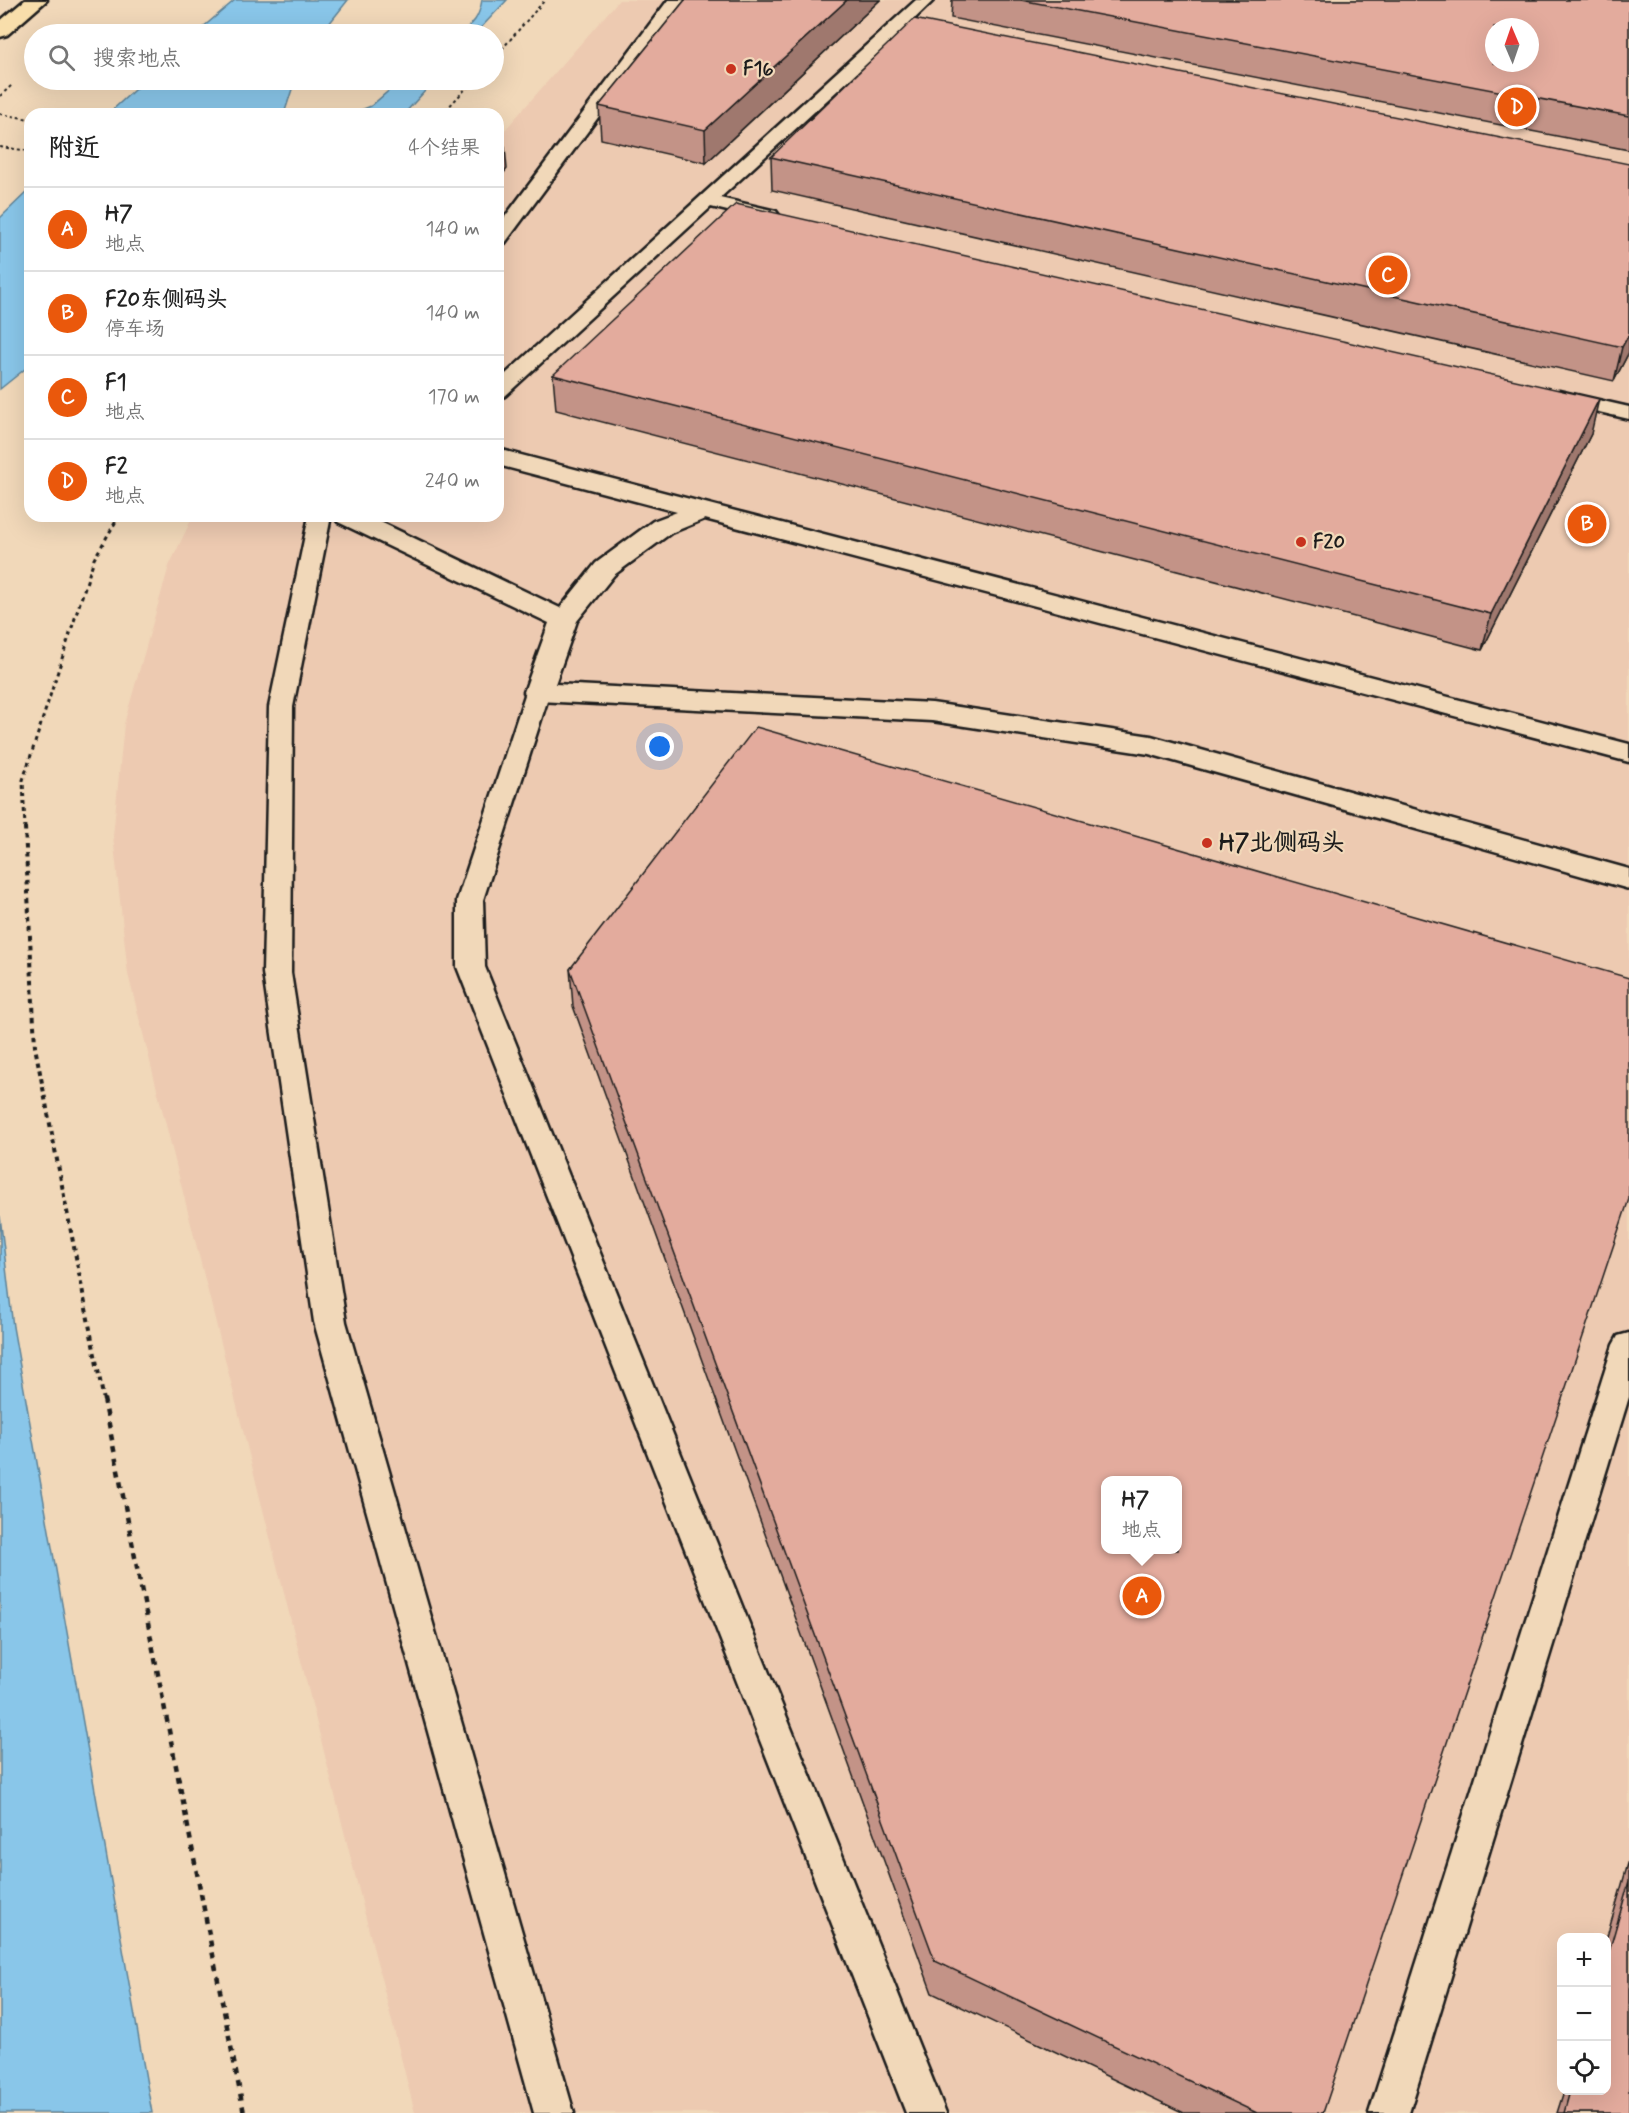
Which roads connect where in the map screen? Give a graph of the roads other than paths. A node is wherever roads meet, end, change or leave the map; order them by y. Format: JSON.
{"nodes":[{"id":1,"x":37,"y":0,"type":"edge"},
{"id":2,"x":677,"y":0,"type":"edge"},
{"id":3,"x":926,"y":0,"type":"edge"},
{"id":4,"x":894,"y":29,"type":"junction"},
{"id":5,"x":0,"y":31,"type":"edge"},
{"id":6,"x":953,"y":41,"type":"edge"},
{"id":7,"x":706,"y":201,"type":"junction"},
{"id":8,"x":788,"y":220,"type":"edge"},
{"id":9,"x":504,"y":231,"type":"edge"},
{"id":10,"x":504,"y":386,"type":"edge"},
{"id":11,"x":1536,"y":392,"type":"edge"},
{"id":12,"x":1629,"y":413,"type":"edge"},
{"id":13,"x":504,"y":459,"type":"edge"},
{"id":14,"x":702,"y":511,"type":"junction"},
{"id":15,"x":319,"y":522,"type":"edge"},
{"id":16,"x":360,"y":522,"type":"edge"},
{"id":17,"x":564,"y":620,"type":"junction"},
{"id":18,"x":538,"y":692,"type":"junction"},
{"id":19,"x":1629,"y":753,"type":"edge"},
{"id":20,"x":1629,"y":879,"type":"edge"},
{"id":21,"x":1629,"y":1345,"type":"edge"},
{"id":22,"x":554,"y":2113,"type":"edge"},
{"id":23,"x":926,"y":2113,"type":"edge"},
{"id":24,"x":1389,"y":2113,"type":"edge"}],
"edges":[{"from":1,"to":5,"type":"main road"},
{"from":2,"to":9,"type":"lane"},
{"from":3,"to":4,"type":"lane"},
{"from":4,"to":6,"type":"lane"},
{"from":4,"to":7,"type":"lane"},
{"from":7,"to":8,"type":"lane"},
{"from":7,"to":10,"type":"lane"},
{"from":11,"to":12,"type":"lane"},
{"from":13,"to":14,"type":"street"},
{"from":14,"to":17,"type":"street"},
{"from":14,"to":19,"type":"street"},
{"from":15,"to":22,"type":"lane"},
{"from":16,"to":17,"type":"street"},
{"from":17,"to":18,"type":"street"},
{"from":18,"to":20,"type":"street"},
{"from":18,"to":23,"type":"lane"},
{"from":21,"to":24,"type":"lane"}]}
